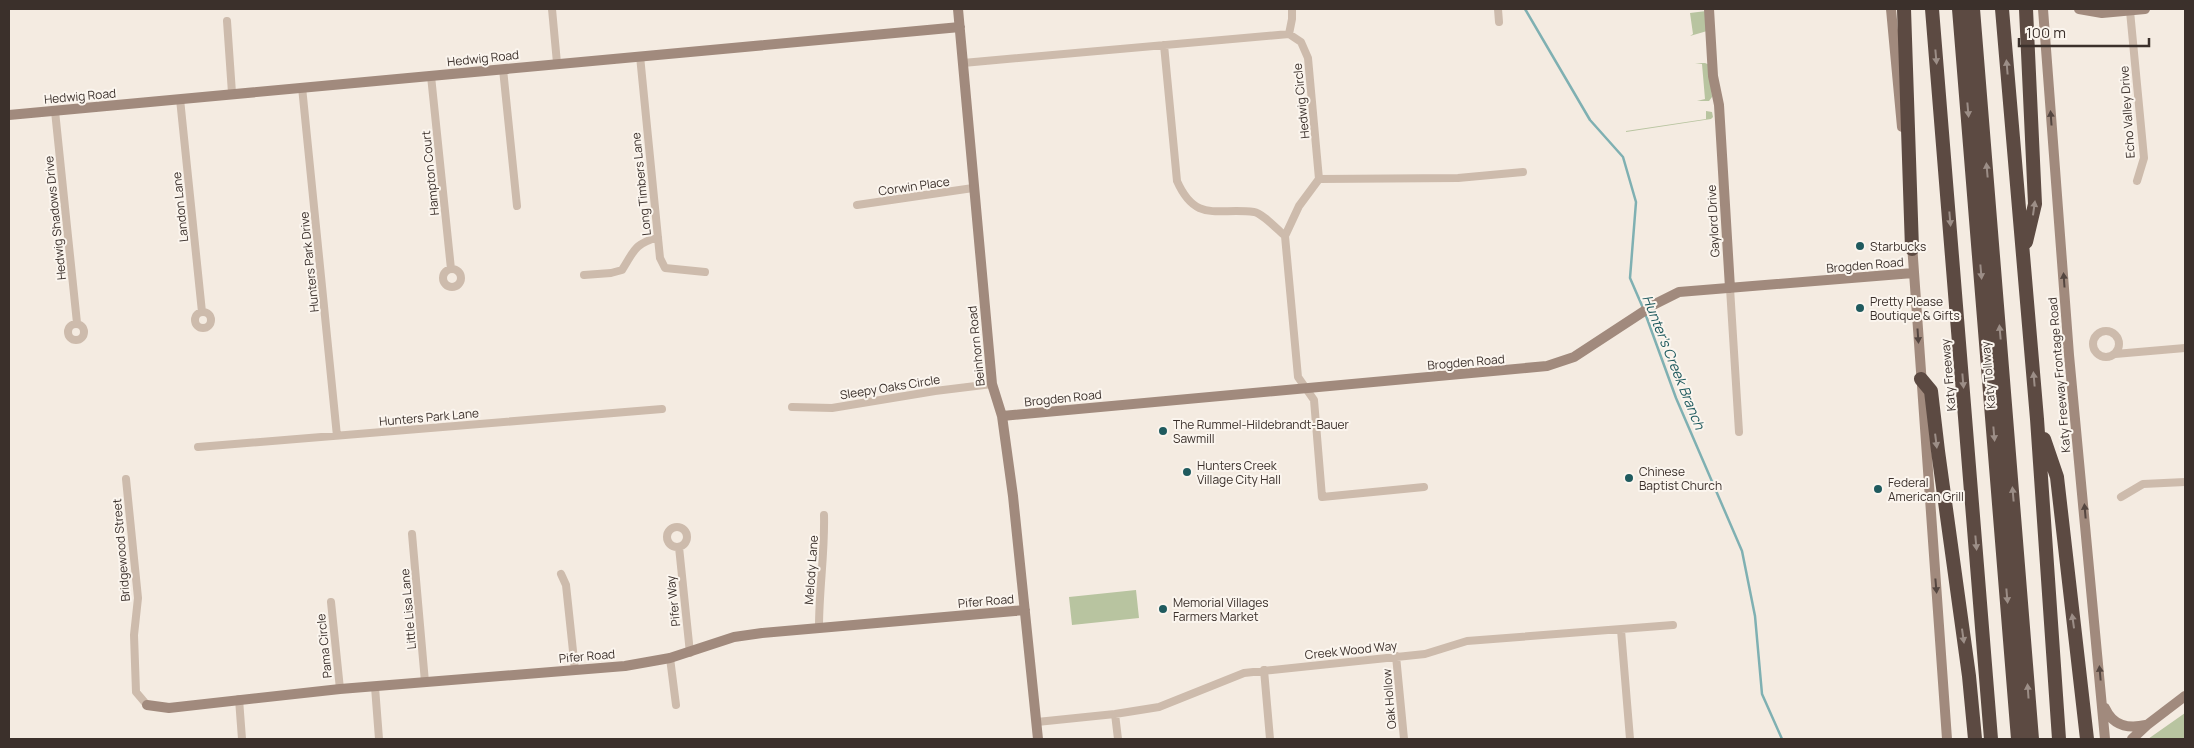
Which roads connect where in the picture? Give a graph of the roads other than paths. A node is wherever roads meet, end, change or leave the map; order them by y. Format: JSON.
{"nodes":[{"id":1,"x":552,"y":9,"type":"edge"},
{"id":2,"x":958,"y":9,"type":"edge"},
{"id":3,"x":1292,"y":9,"type":"edge"},
{"id":4,"x":1498,"y":9,"type":"edge"},
{"id":5,"x":1709,"y":9,"type":"edge"},
{"id":6,"x":1891,"y":9,"type":"edge"},
{"id":7,"x":1904,"y":9,"type":"edge"},
{"id":8,"x":1932,"y":9,"type":"edge"},
{"id":9,"x":1959,"y":9,"type":"edge"},
{"id":10,"x":1973,"y":9,"type":"edge"},
{"id":11,"x":2002,"y":9,"type":"edge"},
{"id":12,"x":2026,"y":9,"type":"edge"},
{"id":13,"x":2043,"y":9,"type":"edge"},
{"id":14,"x":2079,"y":9,"type":"edge"},
{"id":15,"x":2145,"y":9,"type":"edge"},
{"id":16,"x":2130,"y":11,"type":"junction"},
{"id":17,"x":227,"y":21,"type":"dead end"},
{"id":18,"x":1499,"y":22,"type":"dead end"},
{"id":19,"x":960,"y":27,"type":"junction"},
{"id":20,"x":1289,"y":34,"type":"junction"},
{"id":21,"x":1164,"y":45,"type":"junction"},
{"id":22,"x":640,"y":56,"type":"junction"},
{"id":23,"x":557,"y":63,"type":"junction"},
{"id":24,"x":963,"y":63,"type":"junction"},
{"id":25,"x":504,"y":69,"type":"junction"},
{"id":26,"x":431,"y":76,"type":"junction"},
{"id":27,"x":302,"y":87,"type":"junction"},
{"id":28,"x":232,"y":94,"type":"junction"},
{"id":29,"x":180,"y":99,"type":"junction"},
{"id":30,"x":55,"y":111,"type":"junction"},
{"id":31,"x":9,"y":115,"type":"edge"},
{"id":32,"x":1523,"y":172,"type":"dead end"},
{"id":33,"x":1320,"y":179,"type":"junction"},
{"id":34,"x":2137,"y":181,"type":"dead end"},
{"id":35,"x":974,"y":188,"type":"junction"},
{"id":36,"x":857,"y":205,"type":"dead end"},
{"id":37,"x":517,"y":206,"type":"dead end"},
{"id":38,"x":1285,"y":236,"type":"junction"},
{"id":39,"x":658,"y":237,"type":"junction"},
{"id":40,"x":1912,"y":248,"type":"junction"},
{"id":41,"x":2023,"y":255,"type":"junction"},
{"id":42,"x":451,"y":269,"type":"dead end"},
{"id":43,"x":705,"y":272,"type":"dead end"},
{"id":44,"x":1913,"y":273,"type":"junction"},
{"id":45,"x":584,"y":275,"type":"dead end"},
{"id":46,"x":1730,"y":288,"type":"junction"},
{"id":47,"x":202,"y":312,"type":"dead end"},
{"id":48,"x":77,"y":324,"type":"dead end"},
{"id":49,"x":2185,"y":348,"type":"edge"},
{"id":50,"x":2115,"y":354,"type":"dead end"},
{"id":51,"x":1921,"y":379,"type":"junction"},
{"id":52,"x":992,"y":384,"type":"junction"},
{"id":53,"x":1305,"y":388,"type":"junction"},
{"id":54,"x":792,"y":407,"type":"dead end"},
{"id":55,"x":662,"y":408,"type":"dead end"},
{"id":56,"x":1002,"y":416,"type":"junction"},
{"id":57,"x":2037,"y":419,"type":"junction"},
{"id":58,"x":1739,"y":432,"type":"dead end"},
{"id":59,"x":337,"y":436,"type":"junction"},
{"id":60,"x":198,"y":447,"type":"dead end"},
{"id":61,"x":126,"y":478,"type":"dead end"},
{"id":62,"x":2185,"y":482,"type":"edge"},
{"id":63,"x":1424,"y":487,"type":"dead end"},
{"id":64,"x":2121,"y":497,"type":"dead end"},
{"id":65,"x":824,"y":515,"type":"dead end"},
{"id":66,"x":412,"y":534,"type":"dead end"},
{"id":67,"x":679,"y":547,"type":"dead end"},
{"id":68,"x":561,"y":574,"type":"dead end"},
{"id":69,"x":331,"y":602,"type":"dead end"},
{"id":70,"x":1025,"y":610,"type":"junction"},
{"id":71,"x":1673,"y":625,"type":"dead end"},
{"id":72,"x":819,"y":627,"type":"junction"},
{"id":73,"x":1622,"y":630,"type":"junction"},
{"id":74,"x":690,"y":653,"type":"junction"},
{"id":75,"x":1396,"y":656,"type":"junction"},
{"id":76,"x":670,"y":658,"type":"junction"},
{"id":77,"x":575,"y":670,"type":"junction"},
{"id":78,"x":1264,"y":670,"type":"junction"},
{"id":79,"x":426,"y":682,"type":"junction"},
{"id":80,"x":375,"y":687,"type":"junction"},
{"id":81,"x":340,"y":688,"type":"junction"},
{"id":82,"x":2185,"y":696,"type":"edge"},
{"id":83,"x":239,"y":699,"type":"junction"},
{"id":84,"x":2103,"y":703,"type":"junction"},
{"id":85,"x":147,"y":705,"type":"joint"},
{"id":86,"x":676,"y":705,"type":"dead end"},
{"id":87,"x":1116,"y":714,"type":"junction"},
{"id":88,"x":1037,"y":722,"type":"junction"},
{"id":89,"x":2147,"y":725,"type":"junction"},
{"id":90,"x":242,"y":739,"type":"edge"},
{"id":91,"x":379,"y":739,"type":"edge"},
{"id":92,"x":1038,"y":739,"type":"edge"},
{"id":93,"x":1118,"y":739,"type":"edge"},
{"id":94,"x":1270,"y":739,"type":"edge"},
{"id":95,"x":1404,"y":739,"type":"edge"},
{"id":96,"x":1630,"y":739,"type":"edge"},
{"id":97,"x":1947,"y":739,"type":"edge"},
{"id":98,"x":1975,"y":739,"type":"edge"},
{"id":99,"x":1991,"y":739,"type":"edge"},
{"id":100,"x":2018,"y":739,"type":"edge"},
{"id":101,"x":2032,"y":739,"type":"edge"},
{"id":102,"x":2059,"y":739,"type":"edge"},
{"id":103,"x":2087,"y":739,"type":"edge"},
{"id":104,"x":2106,"y":739,"type":"edge"},
{"id":105,"x":2132,"y":739,"type":"edge"}],
"edges":[{"from":1,"to":23,"type":"street"},
{"from":2,"to":19,"type":"street","name":"Beinhorn Road"},
{"from":3,"to":20,"type":"street"},
{"from":4,"to":18,"type":"street"},
{"from":5,"to":46,"type":"street","name":"Gaylord Drive"},
{"from":6,"to":40,"type":"street"},
{"from":7,"to":40,"type":"highway"},
{"from":8,"to":99,"type":"highway","name":"Katy Freeway","one_way":true},
{"from":9,"to":100,"type":"highway","name":"Katy Tollway","one_way":true},
{"from":101,"to":10,"type":"highway","name":"Katy Tollway","one_way":true},
{"from":41,"to":11,"type":"highway","one_way":true},
{"from":41,"to":12,"type":"highway","one_way":true},
{"from":84,"to":13,"type":"street","name":"Katy Freeway Frontage Road","one_way":true},
{"from":14,"to":16,"type":"street"},
{"from":15,"to":16,"type":"street"},
{"from":16,"to":34,"type":"street","name":"Echo Valley Drive"},
{"from":17,"to":28,"type":"street"},
{"from":19,"to":22,"type":"street","name":"Hedwig Road"},
{"from":19,"to":24,"type":"street","name":"Beinhorn Road"},
{"from":20,"to":21,"type":"street"},
{"from":20,"to":33,"type":"street","name":"Hedwig Circle"},
{"from":21,"to":24,"type":"street"},
{"from":21,"to":38,"type":"street"},
{"from":22,"to":23,"type":"street","name":"Hedwig Road"},
{"from":22,"to":39,"type":"street","name":"Long Timbers Lane"},
{"from":23,"to":25,"type":"street","name":"Hedwig Road"},
{"from":24,"to":35,"type":"street","name":"Beinhorn Road"},
{"from":25,"to":26,"type":"street","name":"Hedwig Road"},
{"from":25,"to":37,"type":"street"},
{"from":26,"to":27,"type":"street","name":"Hedwig Road"},
{"from":26,"to":42,"type":"street","name":"Hampton Court"},
{"from":27,"to":28,"type":"street","name":"Hedwig Road"},
{"from":27,"to":59,"type":"street","name":"Hunters Park Drive"},
{"from":28,"to":29,"type":"street","name":"Hedwig Road"},
{"from":29,"to":30,"type":"street","name":"Hedwig Road"},
{"from":29,"to":47,"type":"street","name":"Landon Lane"},
{"from":30,"to":31,"type":"street","name":"Hedwig Road"},
{"from":30,"to":48,"type":"street","name":"Hedwig Shadows Drive"},
{"from":32,"to":33,"type":"street"},
{"from":33,"to":38,"type":"street"},
{"from":35,"to":36,"type":"street","name":"Corwin Place"},
{"from":35,"to":52,"type":"street","name":"Beinhorn Road"},
{"from":38,"to":53,"type":"street"},
{"from":39,"to":43,"type":"street","name":"Long Timbers Lane"},
{"from":39,"to":45,"type":"street"},
{"from":40,"to":44,"type":"street"},
{"from":57,"to":41,"type":"highway","one_way":true},
{"from":44,"to":46,"type":"street","name":"Brogden Road"},
{"from":44,"to":51,"type":"street","one_way":true},
{"from":46,"to":53,"type":"street","name":"Brogden Road"},
{"from":46,"to":58,"type":"street","name":"Gaylord Drive"},
{"from":49,"to":50,"type":"street"},
{"from":51,"to":97,"type":"street","one_way":true},
{"from":51,"to":98,"type":"highway","one_way":true},
{"from":52,"to":54,"type":"street","name":"Sleepy Oaks Circle"},
{"from":52,"to":56,"type":"street","name":"Beinhorn Road"},
{"from":53,"to":56,"type":"street","name":"Brogden Road"},
{"from":53,"to":63,"type":"street"},
{"from":55,"to":59,"type":"street","name":"Hunters Park Lane"},
{"from":56,"to":70,"type":"street","name":"Beinhorn Road"},
{"from":57,"to":102,"type":"highway"},
{"from":103,"to":57,"type":"highway","one_way":true},
{"from":59,"to":60,"type":"street","name":"Hunters Park Lane"},
{"from":61,"to":85,"type":"street","name":"Bridgewood Street"},
{"from":62,"to":64,"type":"street"},
{"from":65,"to":72,"type":"street","name":"Melody Lane"},
{"from":66,"to":79,"type":"street","name":"Little Lisa Lane"},
{"from":67,"to":74,"type":"street","name":"Pifer Way"},
{"from":68,"to":77,"type":"street"},
{"from":69,"to":81,"type":"street","name":"Pama Circle"},
{"from":70,"to":72,"type":"street","name":"Pifer Road"},
{"from":70,"to":88,"type":"street","name":"Beinhorn Road"},
{"from":71,"to":73,"type":"street","name":"Creek Wood Way"},
{"from":72,"to":74,"type":"street","name":"Pifer Road"},
{"from":73,"to":75,"type":"street","name":"Creek Wood Way"},
{"from":73,"to":96,"type":"street"},
{"from":74,"to":76,"type":"street","name":"Pifer Road"},
{"from":75,"to":78,"type":"street","name":"Creek Wood Way"},
{"from":75,"to":95,"type":"street","name":"Oak Hollow"},
{"from":76,"to":77,"type":"street","name":"Pifer Road"},
{"from":76,"to":86,"type":"street"},
{"from":77,"to":79,"type":"street","name":"Pifer Road"},
{"from":78,"to":87,"type":"street","name":"Creek Wood Way"},
{"from":78,"to":94,"type":"street"},
{"from":79,"to":80,"type":"street","name":"Pifer Road"},
{"from":80,"to":81,"type":"street","name":"Pifer Road"},
{"from":80,"to":91,"type":"street"},
{"from":81,"to":83,"type":"street","name":"Pifer Road"},
{"from":82,"to":89,"type":"street"},
{"from":83,"to":85,"type":"street","name":"Pifer Road"},
{"from":83,"to":90,"type":"street"},
{"from":84,"to":89,"type":"street"},
{"from":84,"to":104,"type":"street","name":"Katy Freeway Frontage Road"},
{"from":87,"to":88,"type":"street","name":"Creek Wood Way"},
{"from":87,"to":93,"type":"street"},
{"from":88,"to":92,"type":"street","name":"Beinhorn Road"},
{"from":89,"to":105,"type":"street"}]}
